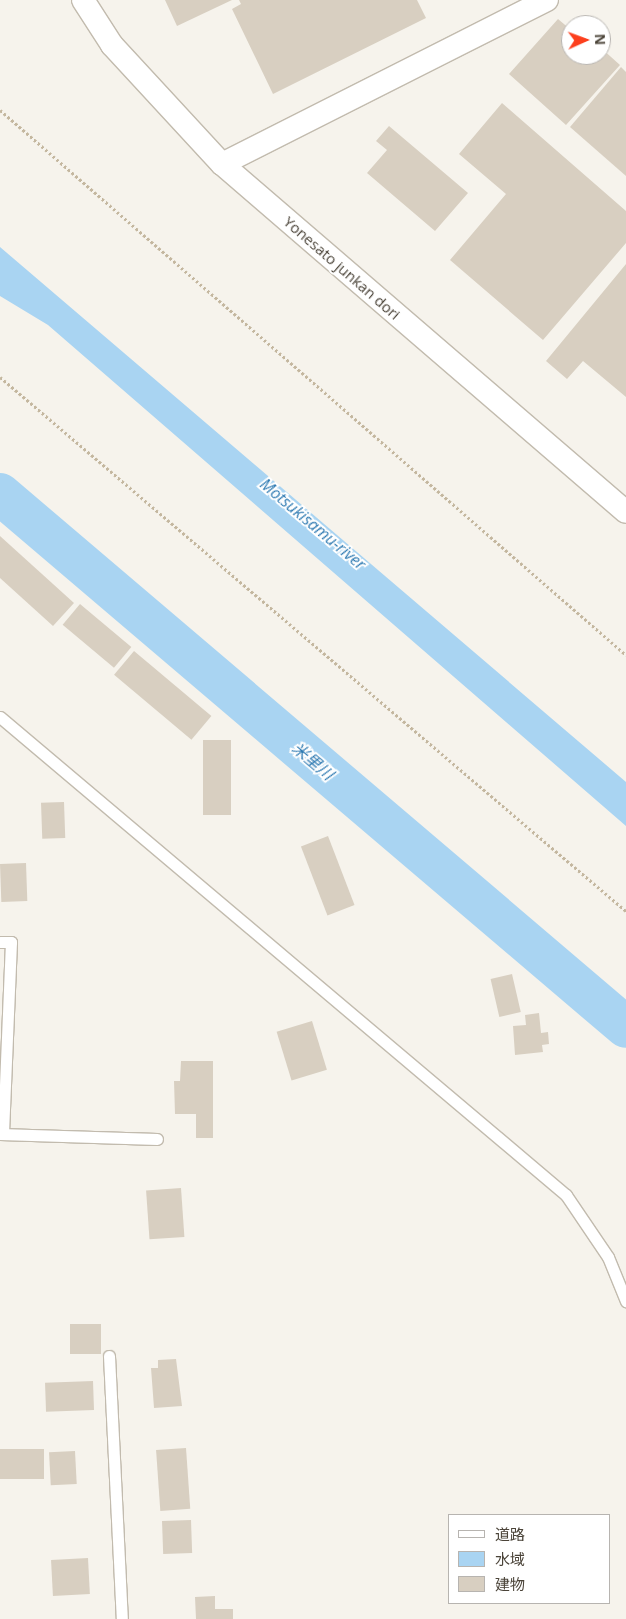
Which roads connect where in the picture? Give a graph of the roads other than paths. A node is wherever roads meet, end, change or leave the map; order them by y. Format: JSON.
{"nodes":[{"id":1,"x":83,"y":0,"type":"edge"},
{"id":2,"x":547,"y":0,"type":"edge"},
{"id":3,"x":222,"y":164,"type":"junction"},
{"id":4,"x":626,"y":512,"type":"edge"},
{"id":5,"x":0,"y":717,"type":"edge"},
{"id":6,"x":0,"y":942,"type":"edge"},
{"id":7,"x":2,"y":1134,"type":"edge"},
{"id":8,"x":157,"y":1139,"type":"dead end"},
{"id":9,"x":626,"y":1301,"type":"edge"},
{"id":10,"x":109,"y":1356,"type":"dead end"},
{"id":11,"x":122,"y":1619,"type":"edge"}],
"edges":[{"from":1,"to":3,"type":"street","name":"Yonesato junkan dori"},
{"from":2,"to":3,"type":"street"},
{"from":3,"to":4,"type":"street","name":"Yonesato junkan dori"},
{"from":5,"to":9,"type":"lane"},
{"from":6,"to":7,"type":"lane"},
{"from":7,"to":8,"type":"lane"},
{"from":10,"to":11,"type":"lane"}]}
